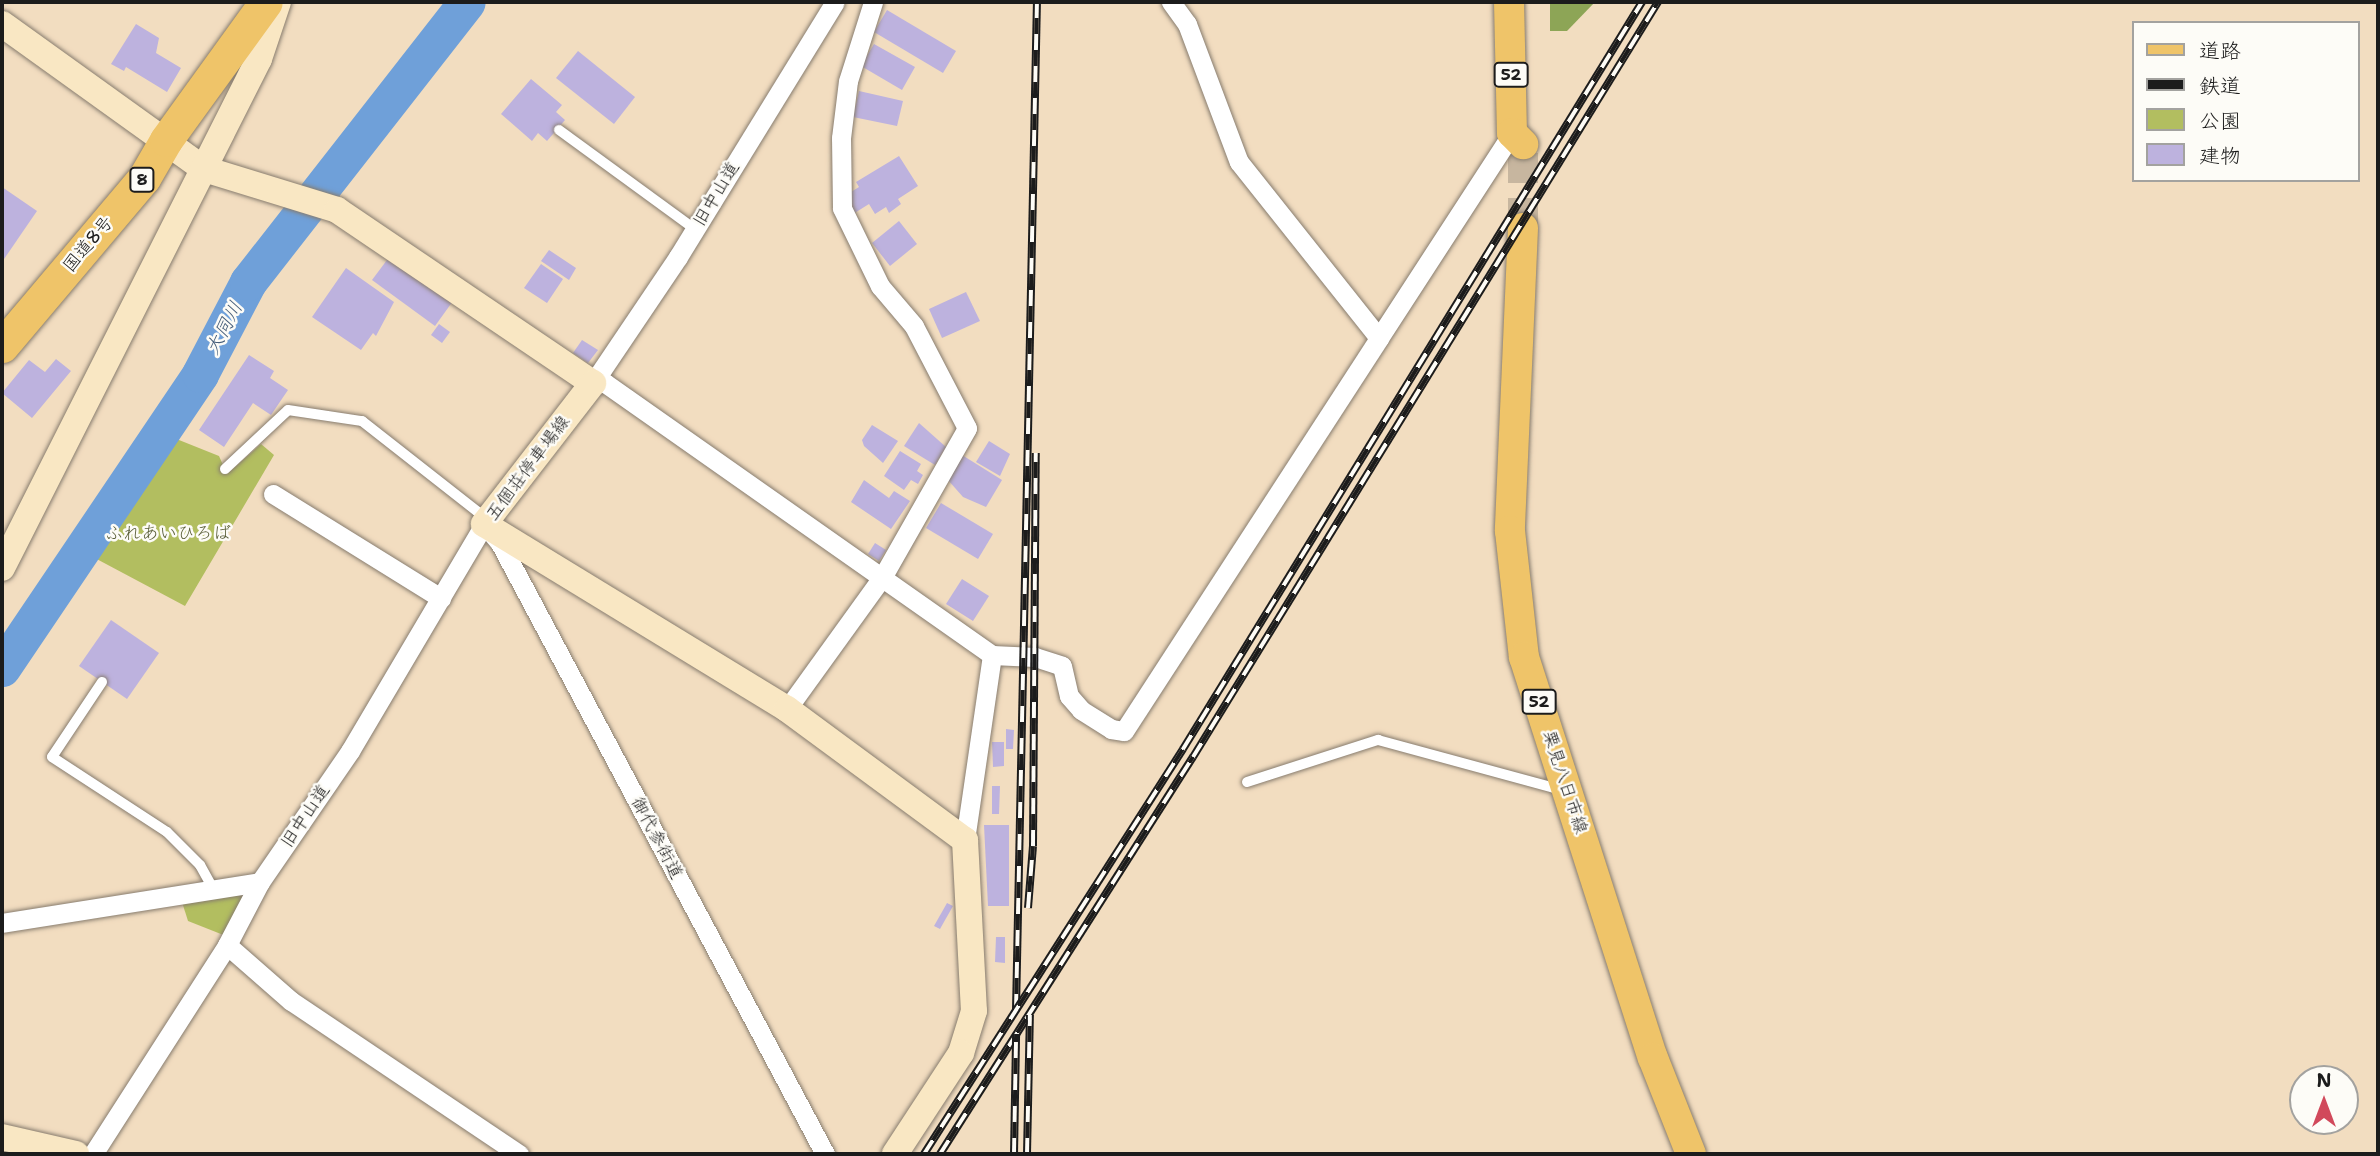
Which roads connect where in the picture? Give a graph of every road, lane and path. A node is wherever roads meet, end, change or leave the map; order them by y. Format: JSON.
{"nodes":[{"id":1,"x":266,"y":2,"type":"edge"},
{"id":2,"x":278,"y":2,"type":"edge"},
{"id":3,"x":835,"y":2,"type":"edge"},
{"id":4,"x":873,"y":2,"type":"edge"},
{"id":5,"x":1171,"y":2,"type":"edge"},
{"id":6,"x":1509,"y":2,"type":"edge"},
{"id":7,"x":2,"y":23,"type":"edge"},
{"id":8,"x":559,"y":130,"type":"dead end"},
{"id":9,"x":1517,"y":138,"type":"joint"},
{"id":10,"x":166,"y":140,"type":"junction"},
{"id":11,"x":204,"y":169,"type":"junction"},
{"id":12,"x":1523,"y":228,"type":"tunnel mouth"},
{"id":13,"x":695,"y":229,"type":"junction"},
{"id":14,"x":1379,"y":338,"type":"junction"},
{"id":15,"x":2,"y":346,"type":"edge"},
{"id":16,"x":593,"y":383,"type":"junction"},
{"id":17,"x":225,"y":470,"type":"dead end"},
{"id":18,"x":273,"y":494,"type":"dead end"},
{"id":19,"x":484,"y":524,"type":"junction"},
{"id":20,"x":2,"y":568,"type":"edge"},
{"id":21,"x":883,"y":576,"type":"junction"},
{"id":22,"x":441,"y":598,"type":"junction"},
{"id":23,"x":992,"y":654,"type":"junction"},
{"id":24,"x":102,"y":681,"type":"dead end"},
{"id":25,"x":788,"y":709,"type":"junction"},
{"id":26,"x":1247,"y":782,"type":"dead end"},
{"id":27,"x":1569,"y":792,"type":"junction"},
{"id":28,"x":965,"y":840,"type":"junction"},
{"id":29,"x":260,"y":882,"type":"junction"},
{"id":30,"x":214,"y":890,"type":"junction"},
{"id":31,"x":2,"y":923,"type":"edge"},
{"id":32,"x":226,"y":945,"type":"junction"},
{"id":33,"x":2,"y":1137,"type":"edge"},
{"id":34,"x":76,"y":1154,"type":"edge"},
{"id":35,"x":93,"y":1154,"type":"edge"},
{"id":36,"x":519,"y":1154,"type":"edge"},
{"id":37,"x":825,"y":1154,"type":"edge"},
{"id":38,"x":895,"y":1154,"type":"edge"},
{"id":39,"x":1690,"y":1154,"type":"edge"}],
"edges":[{"from":1,"to":10,"type":"highway","name":"国道8号","number":"8"},
{"from":2,"to":11,"type":"main road"},
{"from":3,"to":13,"type":"street","name":"旧中山道"},
{"from":4,"to":21,"type":"street"},
{"from":5,"to":14,"type":"street"},
{"from":6,"to":9,"type":"main road","number":"52"},
{"from":7,"to":10,"type":"main road"},
{"from":8,"to":13,"type":"lane"},
{"from":9,"to":14,"type":"street"},
{"from":10,"to":11,"type":"main road"},
{"from":10,"to":15,"type":"highway","name":"国道8号","number":"8"},
{"from":11,"to":16,"type":"main road"},
{"from":11,"to":20,"type":"main road"},
{"from":12,"to":27,"type":"main road","name":"栗見八日市線","number":"52"},
{"from":13,"to":16,"type":"street","name":"旧中山道"},
{"from":14,"to":23,"type":"street"},
{"from":16,"to":19,"type":"main road","name":"五個荘停車場線"},
{"from":16,"to":21,"type":"street"},
{"from":17,"to":19,"type":"lane"},
{"from":18,"to":22,"type":"street"},
{"from":19,"to":22,"type":"street","name":"旧中山道"},
{"from":19,"to":25,"type":"main road","name":"五個荘停車場線"},
{"from":19,"to":37,"type":"street","name":"御代参街道"},
{"from":21,"to":23,"type":"street"},
{"from":21,"to":25,"type":"street"},
{"from":22,"to":29,"type":"street","name":"旧中山道"},
{"from":23,"to":28,"type":"street"},
{"from":24,"to":30,"type":"lane"},
{"from":25,"to":28,"type":"main road","name":"五個荘停車場線"},
{"from":26,"to":27,"type":"lane"},
{"from":27,"to":39,"type":"main road","name":"栗見八日市線","number":"52"},
{"from":28,"to":38,"type":"main road"},
{"from":29,"to":30,"type":"street"},
{"from":29,"to":32,"type":"street","name":"旧中山道"},
{"from":30,"to":31,"type":"street"},
{"from":32,"to":35,"type":"street","name":"旧中山道"},
{"from":32,"to":36,"type":"street"},
{"from":33,"to":34,"type":"main road"}]}
